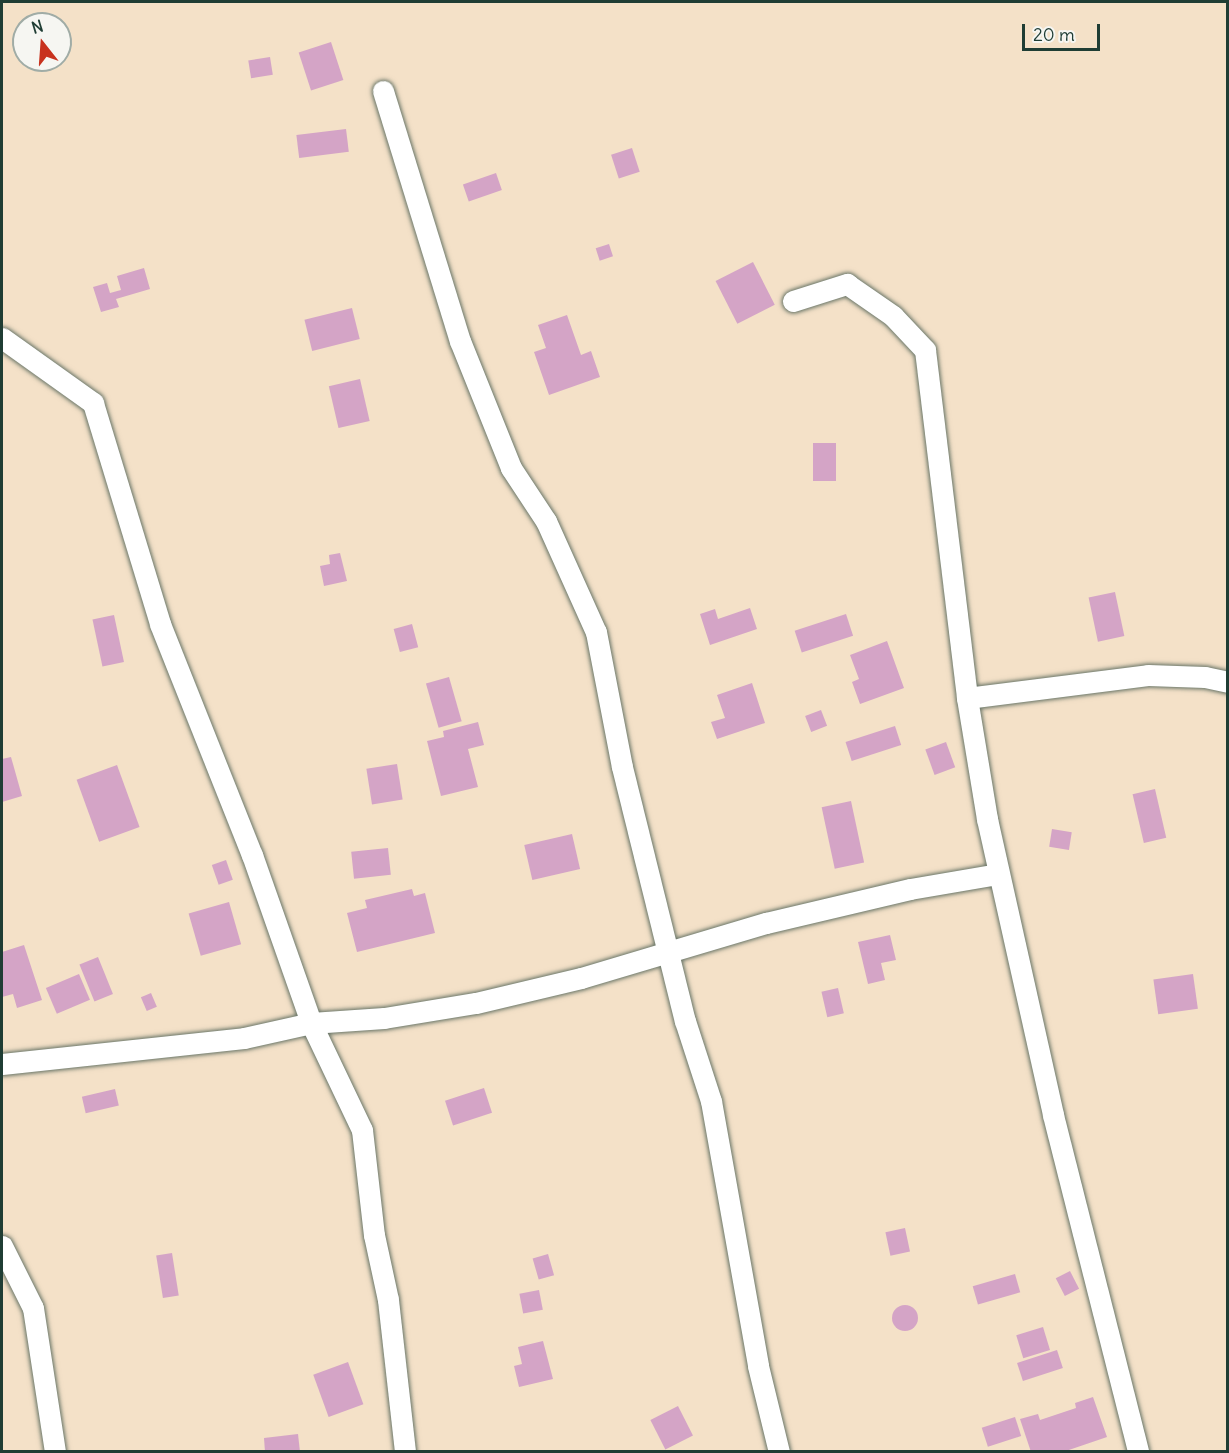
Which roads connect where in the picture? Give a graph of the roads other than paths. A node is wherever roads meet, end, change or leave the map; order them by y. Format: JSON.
{"nodes":[{"id":1,"x":383,"y":91,"type":"dead end"},
{"id":2,"x":793,"y":301,"type":"dead end"},
{"id":3,"x":2,"y":338,"type":"edge"},
{"id":4,"x":1227,"y":682,"type":"edge"},
{"id":5,"x":967,"y":698,"type":"junction"},
{"id":6,"x":998,"y":874,"type":"junction"},
{"id":7,"x":670,"y":952,"type":"junction"},
{"id":8,"x":311,"y":1023,"type":"junction"},
{"id":9,"x":2,"y":1064,"type":"edge"},
{"id":10,"x":2,"y":1246,"type":"edge"},
{"id":11,"x":55,"y":1452,"type":"edge"},
{"id":12,"x":405,"y":1452,"type":"edge"},
{"id":13,"x":779,"y":1452,"type":"edge"},
{"id":14,"x":1138,"y":1452,"type":"edge"}],
"edges":[{"from":1,"to":7,"type":"street"},
{"from":2,"to":5,"type":"street"},
{"from":3,"to":8,"type":"street"},
{"from":4,"to":5,"type":"street"},
{"from":5,"to":6,"type":"street"},
{"from":6,"to":7,"type":"street"},
{"from":6,"to":14,"type":"street"},
{"from":7,"to":8,"type":"street"},
{"from":7,"to":13,"type":"street"},
{"from":8,"to":9,"type":"street"},
{"from":8,"to":12,"type":"street"},
{"from":10,"to":11,"type":"street"}]}
